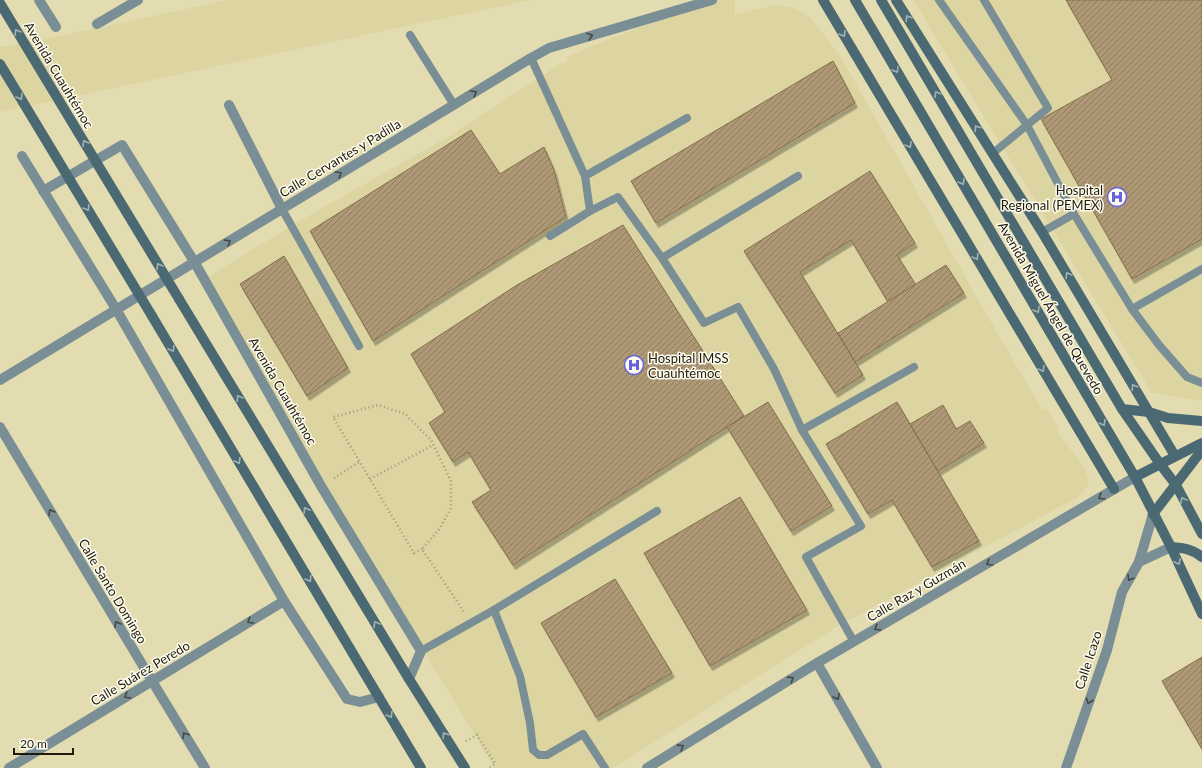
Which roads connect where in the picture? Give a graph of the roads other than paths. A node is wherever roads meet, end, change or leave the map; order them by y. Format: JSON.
{"nodes":[{"id":1,"x":39,"y":0,"type":"edge"},
{"id":2,"x":138,"y":0,"type":"edge"},
{"id":3,"x":712,"y":0,"type":"edge"},
{"id":4,"x":823,"y":0,"type":"edge"},
{"id":5,"x":855,"y":0,"type":"edge"},
{"id":6,"x":881,"y":0,"type":"edge"},
{"id":7,"x":896,"y":0,"type":"edge"},
{"id":8,"x":939,"y":0,"type":"edge"},
{"id":9,"x":984,"y":0,"type":"edge"},
{"id":10,"x":0,"y":3,"type":"edge"},
{"id":11,"x":97,"y":24,"type":"dead end"},
{"id":12,"x":56,"y":27,"type":"dead end"},
{"id":13,"x":410,"y":35,"type":"dead end"},
{"id":14,"x":531,"y":58,"type":"junction"},
{"id":15,"x":0,"y":64,"type":"edge"},
{"id":16,"x":454,"y":105,"type":"junction"},
{"id":17,"x":229,"y":106,"type":"dead end"},
{"id":18,"x":686,"y":118,"type":"dead end"},
{"id":19,"x":1026,"y":125,"type":"junction"},
{"id":20,"x":992,"y":153,"type":"junction"},
{"id":21,"x":22,"y":156,"type":"dead end"},
{"id":22,"x":585,"y":176,"type":"junction"},
{"id":23,"x":798,"y":176,"type":"dead end"},
{"id":24,"x":44,"y":191,"type":"junction"},
{"id":25,"x":282,"y":209,"type":"junction"},
{"id":26,"x":590,"y":211,"type":"junction"},
{"id":27,"x":1074,"y":214,"type":"junction"},
{"id":28,"x":1042,"y":232,"type":"junction"},
{"id":29,"x":550,"y":236,"type":"dead end"},
{"id":30,"x":662,"y":258,"type":"junction"},
{"id":31,"x":195,"y":263,"type":"junction"},
{"id":32,"x":1202,"y":269,"type":"edge"},
{"id":33,"x":1132,"y":309,"type":"junction"},
{"id":34,"x":116,"y":310,"type":"junction"},
{"id":35,"x":359,"y":346,"type":"dead end"},
{"id":36,"x":914,"y":366,"type":"dead end"},
{"id":37,"x":0,"y":380,"type":"edge"},
{"id":38,"x":1202,"y":383,"type":"edge"},
{"id":39,"x":1122,"y":409,"type":"junction"},
{"id":40,"x":1149,"y":412,"type":"junction"},
{"id":41,"x":1202,"y":421,"type":"edge"},
{"id":42,"x":0,"y":427,"type":"edge"},
{"id":43,"x":802,"y":430,"type":"junction"},
{"id":44,"x":1202,"y":443,"type":"edge"},
{"id":45,"x":1202,"y":450,"type":"edge"},
{"id":46,"x":1175,"y":456,"type":"junction"},
{"id":47,"x":1160,"y":464,"type":"junction"},
{"id":48,"x":1135,"y":477,"type":"junction"},
{"id":49,"x":1176,"y":485,"type":"junction"},
{"id":50,"x":1114,"y":489,"type":"junction"},
{"id":51,"x":657,"y":511,"type":"dead end"},
{"id":52,"x":1153,"y":514,"type":"junction"},
{"id":53,"x":1202,"y":534,"type":"edge"},
{"id":54,"x":1171,"y":547,"type":"junction"},
{"id":55,"x":1202,"y":557,"type":"edge"},
{"id":56,"x":1139,"y":562,"type":"junction"},
{"id":57,"x":284,"y":601,"type":"junction"},
{"id":58,"x":494,"y":610,"type":"junction"},
{"id":59,"x":1202,"y":614,"type":"edge"},
{"id":60,"x":854,"y":642,"type":"junction"},
{"id":61,"x":421,"y":651,"type":"junction"},
{"id":62,"x":817,"y":663,"type":"junction"},
{"id":63,"x":409,"y":679,"type":"junction"},
{"id":64,"x":152,"y":681,"type":"junction"},
{"id":65,"x":379,"y":697,"type":"junction"},
{"id":66,"x":10,"y":768,"type":"edge"},
{"id":67,"x":205,"y":768,"type":"edge"},
{"id":68,"x":421,"y":768,"type":"edge"},
{"id":69,"x":465,"y":768,"type":"edge"},
{"id":70,"x":605,"y":768,"type":"edge"},
{"id":71,"x":647,"y":768,"type":"edge"},
{"id":72,"x":877,"y":768,"type":"edge"},
{"id":73,"x":1066,"y":768,"type":"edge"}],
"edges":[{"from":1,"to":12,"type":"street","name":"Avenida Cuauhtémoc"},
{"from":2,"to":11,"type":"street"},
{"from":14,"to":3,"type":"street","name":"Calle Cervantes y Padilla","one_way":true},
{"from":4,"to":50,"type":"main road","one_way":true},
{"from":5,"to":48,"type":"main road","name":"Avenida Miguel Ángel de Quevedo","one_way":true},
{"from":39,"to":6,"type":"main road","name":"Avenida Miguel Ángel de Quevedo","one_way":true},
{"from":20,"to":7,"type":"main road","one_way":true},
{"from":8,"to":19,"type":"lane"},
{"from":9,"to":19,"type":"lane"},
{"from":63,"to":10,"type":"main road","name":"Avenida Cuauhtémoc","one_way":true,"bridge":true},
{"from":13,"to":16,"type":"lane"},
{"from":16,"to":14,"type":"street","name":"Calle Cervantes y Padilla","one_way":true},
{"from":14,"to":22,"type":"lane"},
{"from":15,"to":65,"type":"main road","one_way":true,"bridge":true},
{"from":25,"to":16,"type":"street","name":"Calle Cervantes y Padilla","one_way":true},
{"from":17,"to":25,"type":"street"},
{"from":18,"to":22,"type":"lane"},
{"from":19,"to":20,"type":"lane"},
{"from":19,"to":27,"type":"lane"},
{"from":20,"to":28,"type":"main road"},
{"from":21,"to":24,"type":"street"},
{"from":22,"to":26,"type":"lane"},
{"from":23,"to":30,"type":"lane"},
{"from":24,"to":31,"type":"street","name":"Avenida Cuauhtémoc"},
{"from":24,"to":34,"type":"street"},
{"from":31,"to":25,"type":"street","name":"Calle Cervantes y Padilla","one_way":true},
{"from":25,"to":35,"type":"lane"},
{"from":26,"to":29,"type":"lane"},
{"from":26,"to":30,"type":"lane"},
{"from":27,"to":28,"type":"lane"},
{"from":27,"to":33,"type":"lane"},
{"from":40,"to":28,"type":"main road","one_way":true},
{"from":30,"to":43,"type":"lane"},
{"from":31,"to":34,"type":"street","name":"Calle Cervantes y Padilla"},
{"from":31,"to":61,"type":"street","name":"Avenida Cuauhtémoc"},
{"from":32,"to":33,"type":"lane"},
{"from":33,"to":38,"type":"lane"},
{"from":34,"to":37,"type":"street","name":"Calle Cervantes y Padilla"},
{"from":34,"to":57,"type":"street"},
{"from":36,"to":43,"type":"lane"},
{"from":39,"to":40,"type":"main road"},
{"from":39,"to":47,"type":"main road","name":"Avenida Miguel Ángel de Quevedo"},
{"from":40,"to":41,"type":"main road"},
{"from":40,"to":46,"type":"main road"},
{"from":64,"to":42,"type":"street","name":"Calle Santo Domingo","one_way":true},
{"from":43,"to":60,"type":"lane"},
{"from":44,"to":46,"type":"main road","name":"Calle Raz y Guzmán"},
{"from":45,"to":49,"type":"main road"},
{"from":46,"to":47,"type":"main road","name":"Calle Raz y Guzmán"},
{"from":47,"to":48,"type":"main road","name":"Calle Raz y Guzmán"},
{"from":47,"to":49,"type":"main road","name":"Avenida Miguel Ángel de Quevedo"},
{"from":48,"to":50,"type":"street","name":"Calle Raz y Guzmán"},
{"from":48,"to":52,"type":"main road","name":"Avenida Miguel Ángel de Quevedo"},
{"from":49,"to":52,"type":"main road"},
{"from":53,"to":49,"type":"main road","name":"Avenida Miguel Ángel de Quevedo","one_way":true},
{"from":50,"to":60,"type":"street","name":"Calle Raz y Guzmán","one_way":true},
{"from":51,"to":58,"type":"lane"},
{"from":52,"to":54,"type":"main road","name":"Avenida Miguel Ángel de Quevedo"},
{"from":52,"to":56,"type":"street","name":"Calle Icazo"},
{"from":54,"to":55,"type":"main road"},
{"from":54,"to":56,"type":"street"},
{"from":54,"to":59,"type":"main road","name":"Avenida Miguel Ángel de Quevedo","one_way":true},
{"from":56,"to":73,"type":"street","name":"Calle Icazo","one_way":true},
{"from":57,"to":64,"type":"street","name":"Calle Suárez Peredo","one_way":true},
{"from":57,"to":65,"type":"street"},
{"from":58,"to":61,"type":"lane"},
{"from":58,"to":70,"type":"lane"},
{"from":60,"to":62,"type":"street","name":"Calle Raz y Guzmán"},
{"from":61,"to":63,"type":"street"},
{"from":71,"to":62,"type":"street","name":"Calle Raz y Guzmán","one_way":true},
{"from":62,"to":72,"type":"street","one_way":true},
{"from":69,"to":63,"type":"main road","name":"Avenida Cuauhtémoc","one_way":true},
{"from":64,"to":66,"type":"street","name":"Calle Suárez Peredo","one_way":true},
{"from":67,"to":64,"type":"street","name":"Calle Santo Domingo","one_way":true},
{"from":65,"to":68,"type":"main road","one_way":true}]}
